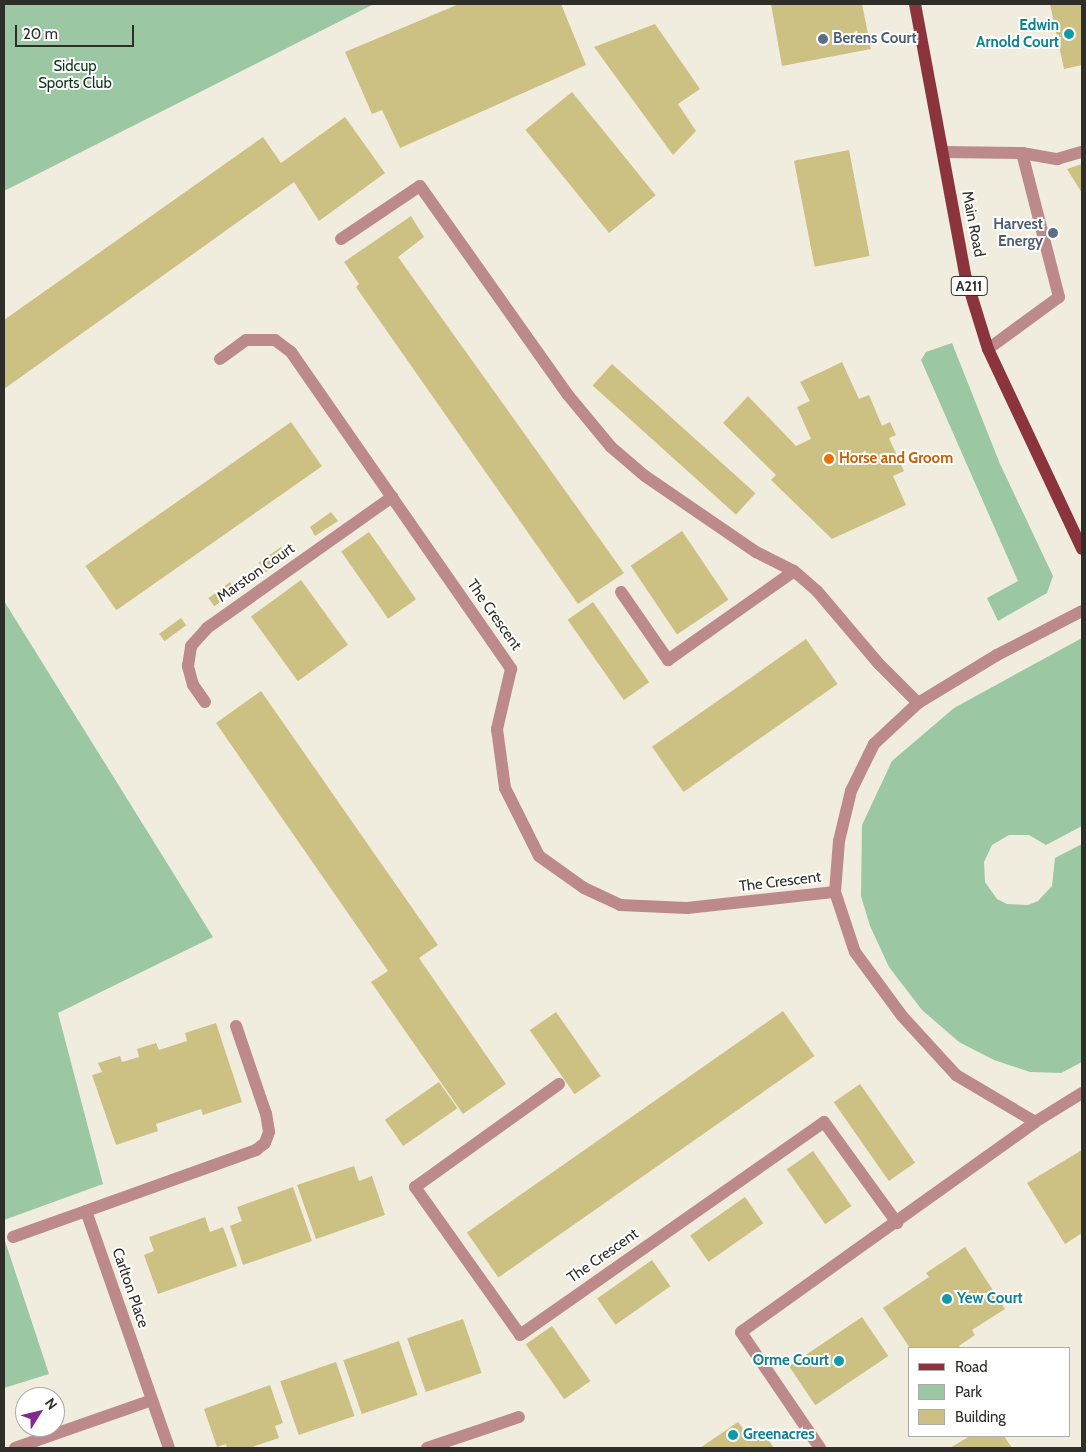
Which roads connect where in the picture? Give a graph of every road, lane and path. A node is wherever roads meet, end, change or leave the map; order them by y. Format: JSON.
{"nodes":[{"id":1,"x":915,"y":4,"type":"edge"},
{"id":2,"x":943,"y":152,"type":"junction"},
{"id":3,"x":1082,"y":152,"type":"edge"},
{"id":4,"x":1022,"y":153,"type":"junction"},
{"id":5,"x":342,"y":239,"type":"dead end"},
{"id":6,"x":988,"y":349,"type":"junction"},
{"id":7,"x":220,"y":359,"type":"dead end"},
{"id":8,"x":392,"y":497,"type":"junction"},
{"id":9,"x":1082,"y":549,"type":"edge"},
{"id":10,"x":794,"y":571,"type":"junction"},
{"id":11,"x":622,"y":592,"type":"dead end"},
{"id":12,"x":1082,"y":611,"type":"edge"},
{"id":13,"x":205,"y":702,"type":"dead end"},
{"id":14,"x":918,"y":703,"type":"junction"},
{"id":15,"x":834,"y":892,"type":"junction"},
{"id":16,"x":236,"y":1026,"type":"dead end"},
{"id":17,"x":559,"y":1084,"type":"dead end"},
{"id":18,"x":1082,"y":1093,"type":"edge"},
{"id":19,"x":1034,"y":1122,"type":"junction"},
{"id":20,"x":86,"y":1211,"type":"junction"},
{"id":21,"x":897,"y":1223,"type":"junction"},
{"id":22,"x":13,"y":1237,"type":"dead end"},
{"id":23,"x":152,"y":1400,"type":"junction"},
{"id":24,"x":519,"y":1418,"type":"dead end"},
{"id":25,"x":461,"y":1443,"type":"edge"},
{"id":26,"x":15,"y":1448,"type":"edge"},
{"id":27,"x":169,"y":1448,"type":"edge"},
{"id":28,"x":427,"y":1448,"type":"edge"},
{"id":29,"x":820,"y":1448,"type":"edge"}],
"edges":[{"from":1,"to":2,"type":"main road","name":"Main Road","number":"A211"},
{"from":2,"to":4,"type":"street"},
{"from":2,"to":6,"type":"main road","name":"Main Road","number":"A211"},
{"from":3,"to":4,"type":"street"},
{"from":4,"to":6,"type":"street"},
{"from":5,"to":10,"type":"street"},
{"from":6,"to":9,"type":"main road","name":"Main Road","number":"A211"},
{"from":7,"to":8,"type":"street","name":"The Crescent"},
{"from":8,"to":13,"type":"street","name":"Marston Court"},
{"from":8,"to":15,"type":"street","name":"The Crescent"},
{"from":10,"to":11,"type":"street"},
{"from":10,"to":14,"type":"street"},
{"from":12,"to":14,"type":"street","name":"The Crescent"},
{"from":14,"to":15,"type":"street","name":"The Crescent"},
{"from":15,"to":19,"type":"street","name":"The Crescent"},
{"from":16,"to":20,"type":"street"},
{"from":17,"to":21,"type":"street","name":"The Crescent"},
{"from":18,"to":19,"type":"street"},
{"from":19,"to":21,"type":"street"},
{"from":20,"to":22,"type":"street"},
{"from":20,"to":23,"type":"street","name":"Carlton Place"},
{"from":21,"to":29,"type":"street"},
{"from":23,"to":26,"type":"street"},
{"from":23,"to":27,"type":"street","name":"Carlton Place"},
{"from":24,"to":25,"type":"street"},
{"from":25,"to":28,"type":"street"}]}
